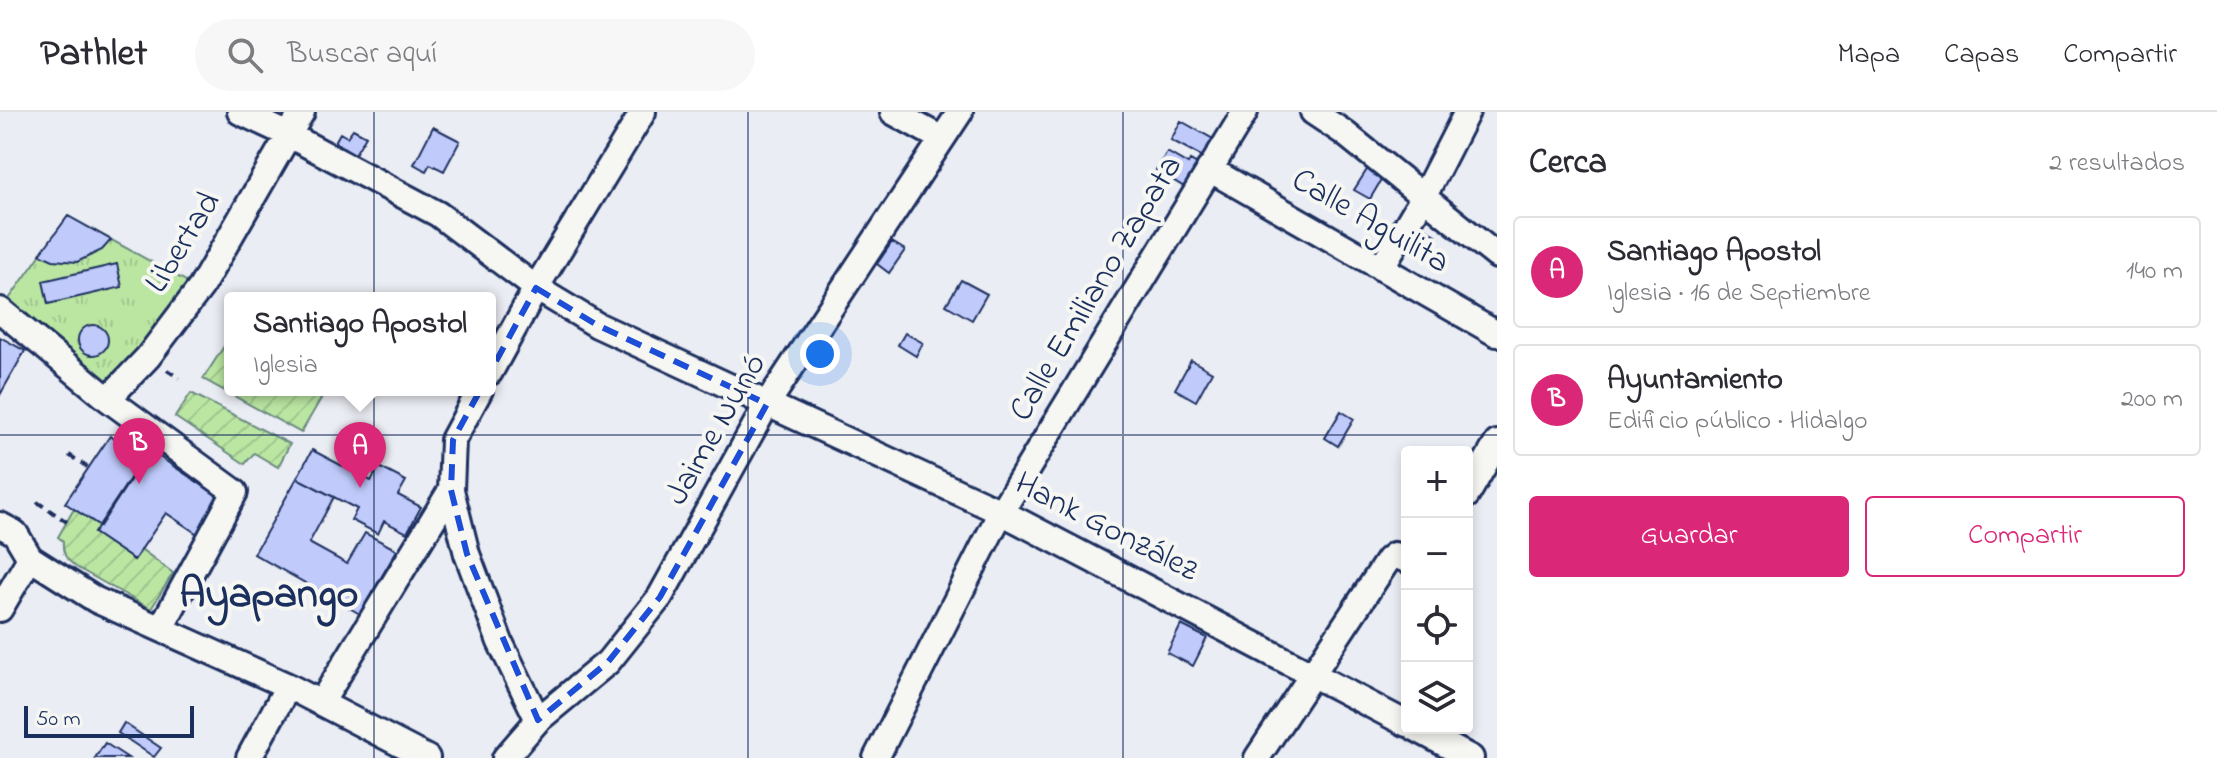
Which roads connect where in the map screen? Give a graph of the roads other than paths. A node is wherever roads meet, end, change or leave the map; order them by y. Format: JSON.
{"nodes":[{"id":1,"x":240,"y":112,"type":"edge"},
{"id":2,"x":302,"y":112,"type":"edge"},
{"id":3,"x":643,"y":112,"type":"edge"},
{"id":4,"x":893,"y":112,"type":"edge"},
{"id":5,"x":960,"y":112,"type":"edge"},
{"id":6,"x":1245,"y":112,"type":"edge"},
{"id":7,"x":1313,"y":112,"type":"edge"},
{"id":8,"x":1467,"y":112,"type":"edge"},
{"id":9,"x":287,"y":134,"type":"junction"},
{"id":10,"x":942,"y":139,"type":"junction"},
{"id":11,"x":1209,"y":169,"type":"junction"},
{"id":12,"x":1424,"y":196,"type":"junction"},
{"id":13,"x":1497,"y":256,"type":"edge"},
{"id":14,"x":1381,"y":268,"type":"junction"},
{"id":15,"x":536,"y":288,"type":"junction"},
{"id":16,"x":0,"y":310,"type":"edge"},
{"id":17,"x":1497,"y":334,"type":"edge"},
{"id":18,"x":496,"y":361,"type":"edge"},
{"id":19,"x":477,"y":396,"type":"edge"},
{"id":20,"x":108,"y":399,"type":"junction"},
{"id":21,"x":767,"y":404,"type":"junction"},
{"id":22,"x":1497,"y":443,"type":"edge"},
{"id":23,"x":1473,"y":485,"type":"edge"},
{"id":24,"x":451,"y":490,"type":"junction"},
{"id":25,"x":1001,"y":512,"type":"junction"},
{"id":26,"x":0,"y":525,"type":"edge"},
{"id":27,"x":30,"y":558,"type":"junction"},
{"id":28,"x":1401,"y":558,"type":"edge"},
{"id":29,"x":0,"y":609,"type":"edge"},
{"id":30,"x":161,"y":628,"type":"junction"},
{"id":31,"x":1313,"y":673,"type":"junction"},
{"id":32,"x":288,"y":686,"type":"junction"},
{"id":33,"x":321,"y":703,"type":"junction"},
{"id":34,"x":538,"y":720,"type":"junction"},
{"id":35,"x":1401,"y":721,"type":"edge"},
{"id":36,"x":1426,"y":734,"type":"edge"},
{"id":37,"x":249,"y":758,"type":"edge"},
{"id":38,"x":427,"y":758,"type":"edge"},
{"id":39,"x":505,"y":758,"type":"edge"},
{"id":40,"x":876,"y":758,"type":"edge"},
{"id":41,"x":1257,"y":758,"type":"edge"},
{"id":42,"x":1471,"y":758,"type":"edge"}],
"edges":[{"from":1,"to":9,"type":"street","name":"Hank González"},
{"from":2,"to":9,"type":"street","name":"Libertad"},
{"from":3,"to":15,"type":"street"},
{"from":4,"to":10,"type":"street"},
{"from":5,"to":10,"type":"street","name":"Jaime Nunó"},
{"from":6,"to":11,"type":"street","name":"Calle Emiliano Zapata"},
{"from":7,"to":12,"type":"street"},
{"from":8,"to":12,"type":"street"},
{"from":9,"to":15,"type":"street","name":"Hank González"},
{"from":9,"to":20,"type":"street","name":"Libertad"},
{"from":10,"to":21,"type":"street","name":"Jaime Nunó"},
{"from":11,"to":14,"type":"street","name":"Calle Aguilita"},
{"from":11,"to":25,"type":"street","name":"Calle Emiliano Zapata"},
{"from":12,"to":13,"type":"street"},
{"from":12,"to":14,"type":"street"},
{"from":14,"to":17,"type":"street","name":"Calle Aguilita"},
{"from":15,"to":18,"type":"street"},
{"from":15,"to":21,"type":"street","name":"Hank González"},
{"from":16,"to":20,"type":"street"},
{"from":19,"to":24,"type":"street"},
{"from":20,"to":30,"type":"street"},
{"from":21,"to":25,"type":"street","name":"Hank González"},
{"from":21,"to":34,"type":"street","name":"Jaime Nunó"},
{"from":22,"to":23,"type":"street"},
{"from":24,"to":33,"type":"street"},
{"from":24,"to":34,"type":"street"},
{"from":25,"to":31,"type":"street","name":"Hank González"},
{"from":25,"to":40,"type":"street","name":"Calle Emiliano Zapata"},
{"from":26,"to":27,"type":"street"},
{"from":27,"to":29,"type":"street"},
{"from":27,"to":30,"type":"street"},
{"from":28,"to":31,"type":"street"},
{"from":30,"to":32,"type":"street"},
{"from":31,"to":35,"type":"street","name":"Hank González"},
{"from":31,"to":41,"type":"street"},
{"from":32,"to":33,"type":"street"},
{"from":32,"to":37,"type":"street"},
{"from":33,"to":38,"type":"street"},
{"from":34,"to":39,"type":"street","name":"Jaime Nunó"},
{"from":36,"to":42,"type":"street"}]}
